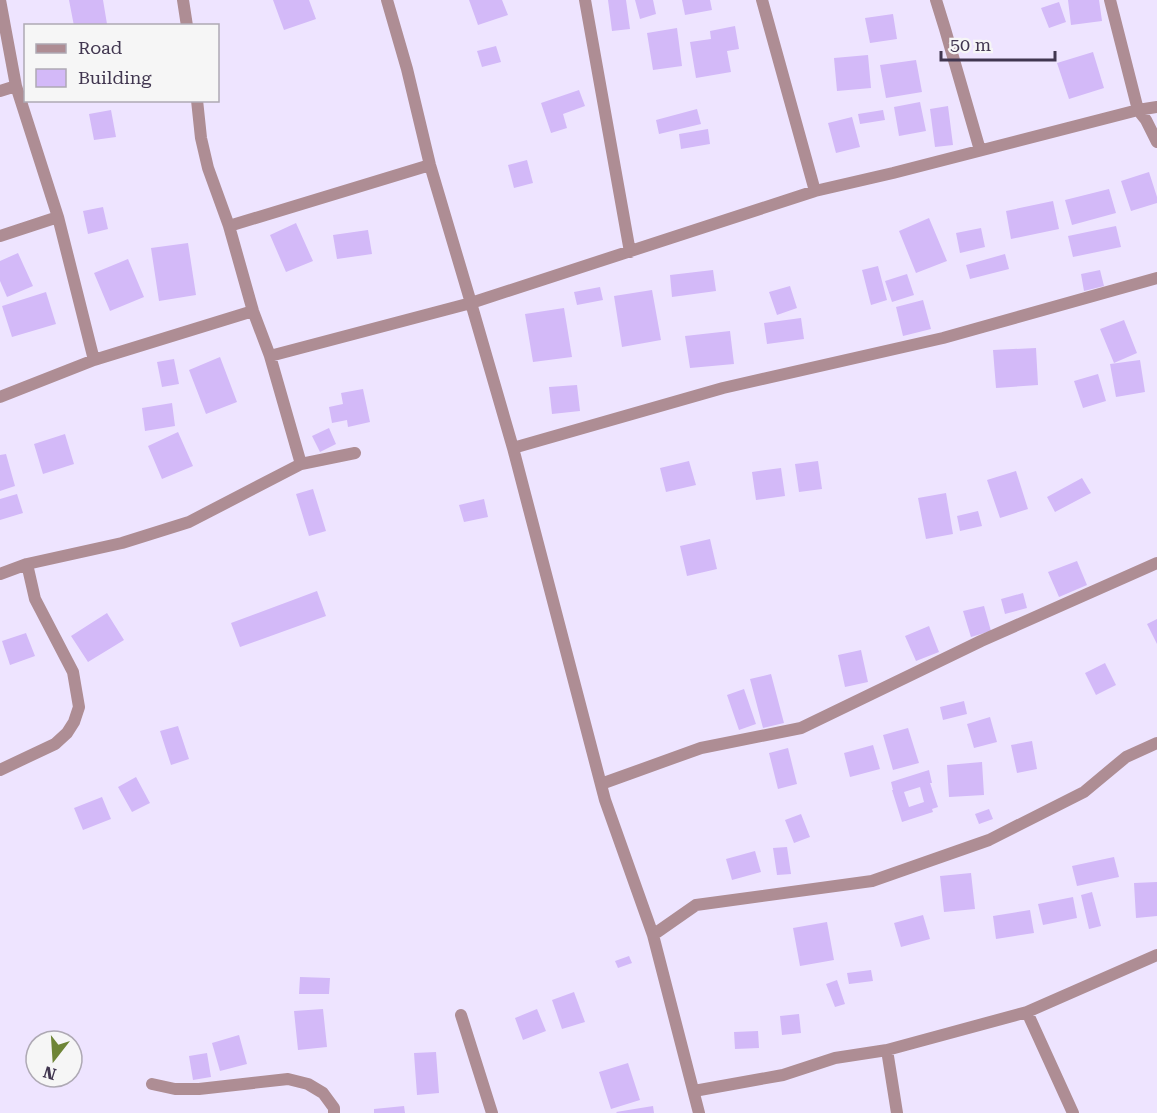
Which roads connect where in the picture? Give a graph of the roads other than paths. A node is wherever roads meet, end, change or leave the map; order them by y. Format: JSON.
{"nodes":[{"id":1,"x":0,"y":0,"type":"edge"},
{"id":2,"x":183,"y":0,"type":"edge"},
{"id":3,"x":387,"y":0,"type":"edge"},
{"id":4,"x":585,"y":0,"type":"edge"},
{"id":5,"x":762,"y":0,"type":"edge"},
{"id":6,"x":936,"y":0,"type":"edge"},
{"id":7,"x":1110,"y":0,"type":"edge"},
{"id":8,"x":187,"y":24,"type":"edge"},
{"id":9,"x":16,"y":86,"type":"junction"},
{"id":10,"x":0,"y":91,"type":"edge"},
{"id":11,"x":196,"y":102,"type":"edge"},
{"id":12,"x":1157,"y":107,"type":"edge"},
{"id":13,"x":1138,"y":110,"type":"junction"},
{"id":14,"x":1157,"y":142,"type":"edge"},
{"id":15,"x":980,"y":150,"type":"junction"},
{"id":16,"x":430,"y":165,"type":"junction"},
{"id":17,"x":815,"y":192,"type":"junction"},
{"id":18,"x":58,"y":217,"type":"junction"},
{"id":19,"x":229,"y":226,"type":"junction"},
{"id":20,"x":0,"y":236,"type":"edge"},
{"id":21,"x":630,"y":252,"type":"junction"},
{"id":22,"x":1157,"y":278,"type":"edge"},
{"id":23,"x":471,"y":303,"type":"junction"},
{"id":24,"x":253,"y":311,"type":"junction"},
{"id":25,"x":270,"y":356,"type":"junction"},
{"id":26,"x":94,"y":360,"type":"junction"},
{"id":27,"x":0,"y":397,"type":"edge"},
{"id":28,"x":513,"y":448,"type":"junction"},
{"id":29,"x":355,"y":453,"type":"dead end"},
{"id":30,"x":302,"y":464,"type":"junction"},
{"id":31,"x":1157,"y":563,"type":"edge"},
{"id":32,"x":27,"y":564,"type":"junction"},
{"id":33,"x":0,"y":574,"type":"edge"},
{"id":34,"x":1157,"y":743,"type":"edge"},
{"id":35,"x":0,"y":770,"type":"edge"},
{"id":36,"x":601,"y":784,"type":"junction"},
{"id":37,"x":653,"y":935,"type":"junction"},
{"id":38,"x":1157,"y":955,"type":"edge"},
{"id":39,"x":1027,"y":1012,"type":"junction"},
{"id":40,"x":461,"y":1015,"type":"dead end"},
{"id":41,"x":887,"y":1050,"type":"junction"},
{"id":42,"x":152,"y":1084,"type":"dead end"},
{"id":43,"x":694,"y":1091,"type":"junction"},
{"id":44,"x":334,"y":1113,"type":"edge"},
{"id":45,"x":492,"y":1113,"type":"edge"},
{"id":46,"x":699,"y":1113,"type":"edge"},
{"id":47,"x":897,"y":1113,"type":"edge"},
{"id":48,"x":1073,"y":1113,"type":"edge"}],
"edges":[{"from":1,"to":9,"type":"street"},
{"from":2,"to":8,"type":"street"},
{"from":3,"to":16,"type":"street"},
{"from":4,"to":21,"type":"street"},
{"from":5,"to":17,"type":"street"},
{"from":6,"to":15,"type":"street"},
{"from":7,"to":13,"type":"street"},
{"from":9,"to":10,"type":"street"},
{"from":9,"to":18,"type":"street"},
{"from":11,"to":19,"type":"street"},
{"from":12,"to":13,"type":"street"},
{"from":13,"to":14,"type":"street"},
{"from":13,"to":15,"type":"street"},
{"from":15,"to":17,"type":"street"},
{"from":16,"to":19,"type":"street"},
{"from":16,"to":23,"type":"street"},
{"from":17,"to":21,"type":"street"},
{"from":18,"to":20,"type":"street"},
{"from":18,"to":26,"type":"street"},
{"from":19,"to":24,"type":"street"},
{"from":21,"to":23,"type":"street"},
{"from":22,"to":28,"type":"street"},
{"from":23,"to":25,"type":"street"},
{"from":23,"to":28,"type":"street"},
{"from":24,"to":25,"type":"street"},
{"from":24,"to":26,"type":"street"},
{"from":25,"to":30,"type":"street"},
{"from":26,"to":27,"type":"street"},
{"from":28,"to":36,"type":"street"},
{"from":29,"to":30,"type":"street"},
{"from":30,"to":32,"type":"street"},
{"from":31,"to":36,"type":"street"},
{"from":32,"to":33,"type":"street"},
{"from":32,"to":35,"type":"street"},
{"from":34,"to":37,"type":"street"},
{"from":36,"to":37,"type":"street"},
{"from":37,"to":43,"type":"street"},
{"from":38,"to":39,"type":"street"},
{"from":39,"to":41,"type":"street"},
{"from":39,"to":48,"type":"street"},
{"from":40,"to":45,"type":"street"},
{"from":41,"to":43,"type":"street"},
{"from":41,"to":47,"type":"street"},
{"from":42,"to":44,"type":"street"},
{"from":43,"to":46,"type":"street"}]}
